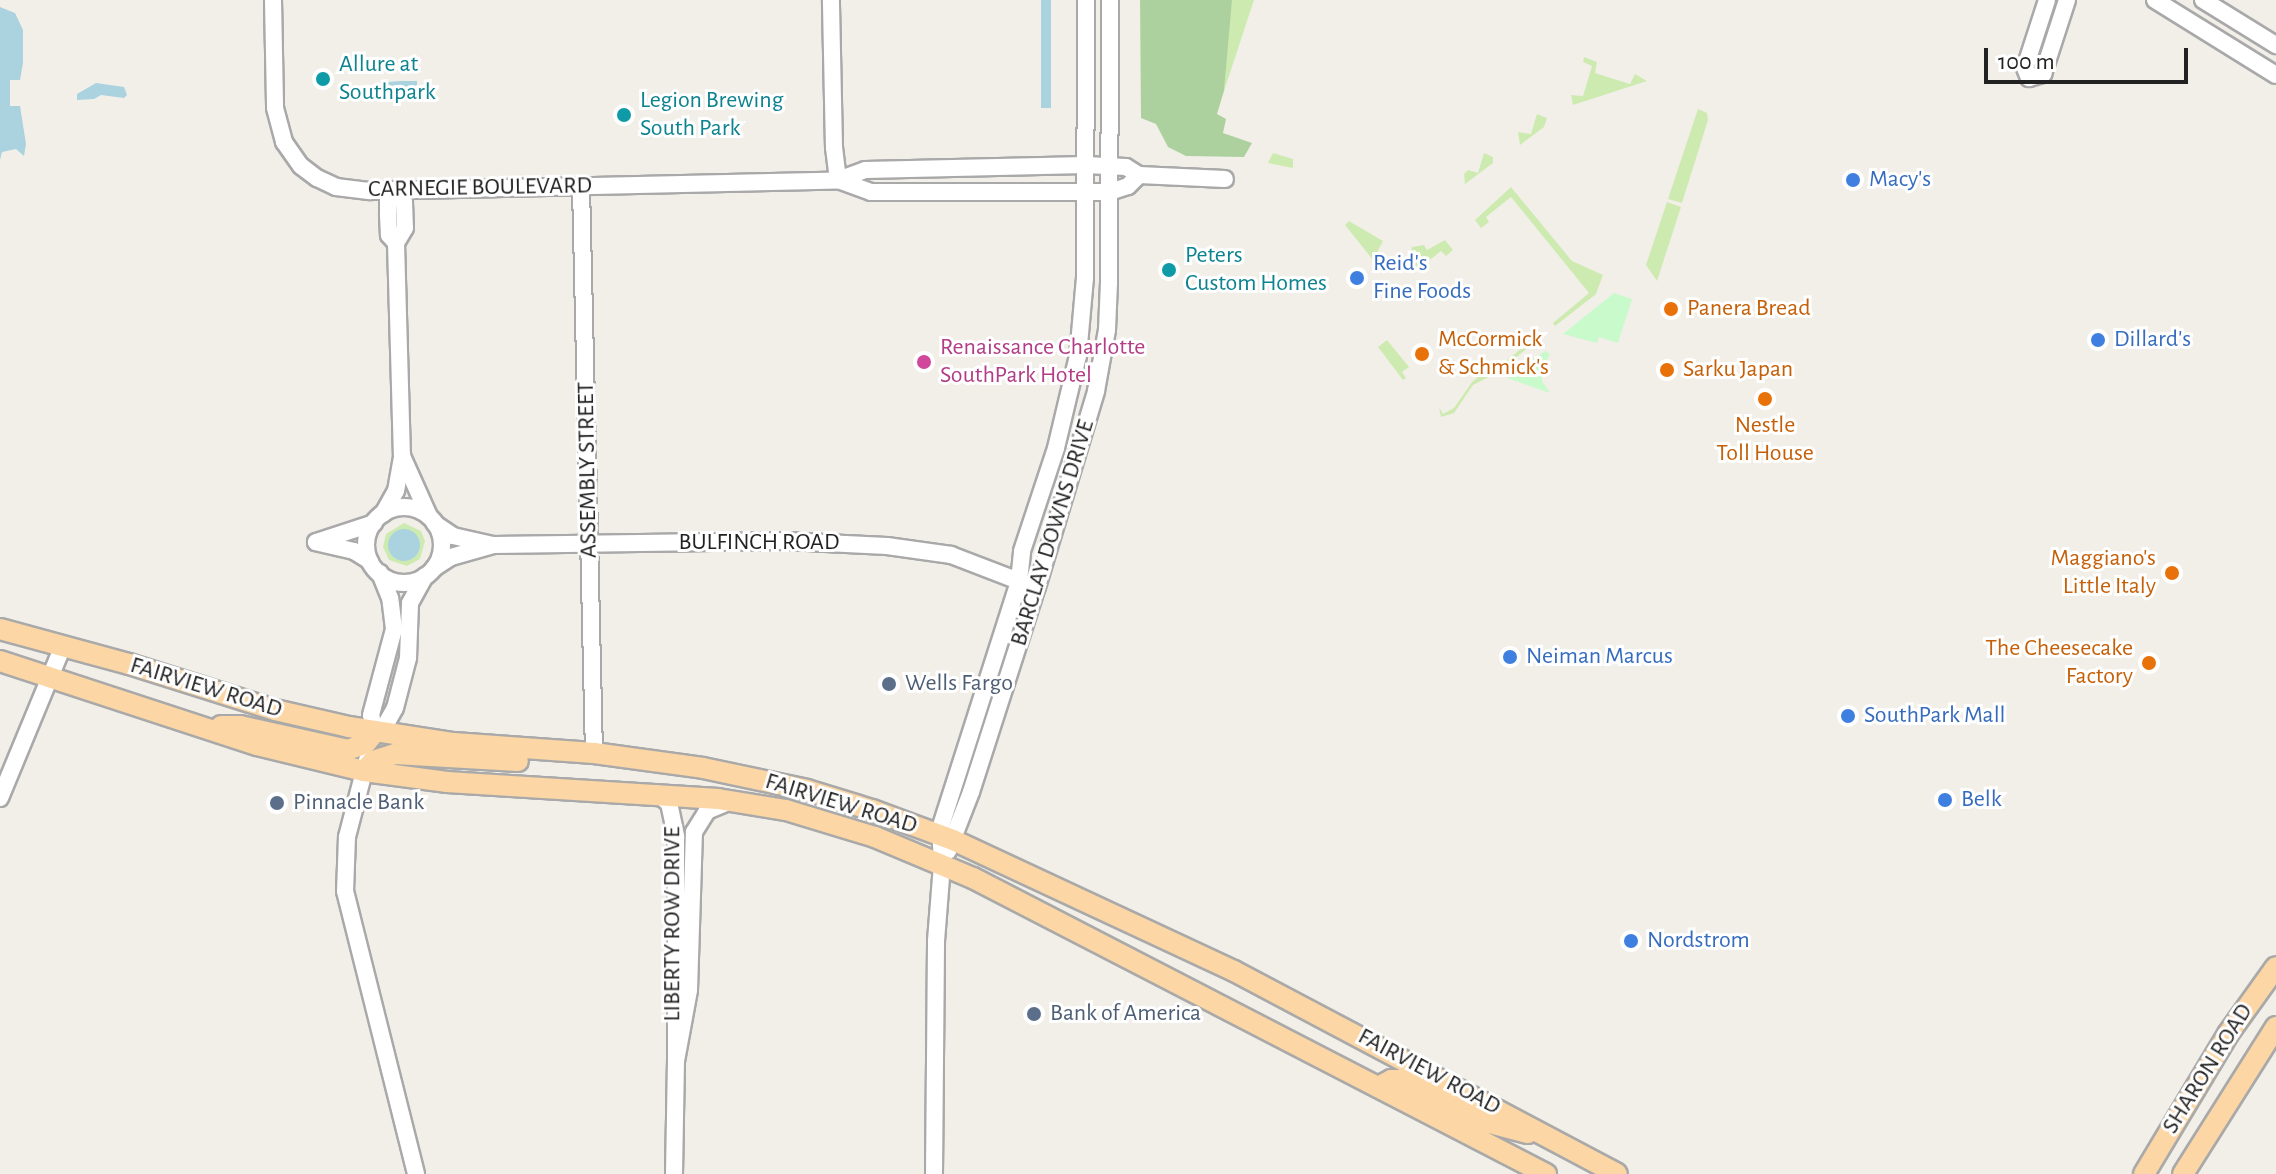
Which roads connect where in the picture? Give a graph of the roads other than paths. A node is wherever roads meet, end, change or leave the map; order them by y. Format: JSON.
{"nodes":[{"id":1,"x":273,"y":0,"type":"edge"},
{"id":2,"x":831,"y":0,"type":"edge"},
{"id":3,"x":1086,"y":0,"type":"edge"},
{"id":4,"x":1110,"y":0,"type":"edge"},
{"id":5,"x":2067,"y":0,"type":"edge"},
{"id":6,"x":2076,"y":0,"type":"edge"},
{"id":7,"x":2155,"y":0,"type":"edge"},
{"id":8,"x":2203,"y":0,"type":"edge"},
{"id":9,"x":2046,"y":2,"type":"edge"},
{"id":10,"x":2060,"y":20,"type":"junction"},
{"id":11,"x":2276,"y":45,"type":"edge"},
{"id":12,"x":2276,"y":75,"type":"edge"},
{"id":13,"x":1086,"y":165,"type":"junction"},
{"id":14,"x":1110,"y":165,"type":"junction"},
{"id":15,"x":1139,"y":175,"type":"junction"},
{"id":16,"x":1225,"y":179,"type":"dead end"},
{"id":17,"x":838,"y":180,"type":"junction"},
{"id":18,"x":581,"y":186,"type":"junction"},
{"id":19,"x":395,"y":190,"type":"junction"},
{"id":20,"x":1086,"y":192,"type":"junction"},
{"id":21,"x":1110,"y":192,"type":"junction"},
{"id":22,"x":402,"y":456,"type":"junction"},
{"id":23,"x":378,"y":518,"type":"junction"},
{"id":24,"x":432,"y":520,"type":"junction"},
{"id":25,"x":590,"y":544,"type":"junction"},
{"id":26,"x":493,"y":545,"type":"junction"},
{"id":27,"x":375,"y":567,"type":"junction"},
{"id":28,"x":429,"y":572,"type":"junction"},
{"id":29,"x":1019,"y":581,"type":"junction"},
{"id":30,"x":1037,"y":587,"type":"junction"},
{"id":31,"x":0,"y":629,"type":"edge"},
{"id":32,"x":63,"y":646,"type":"junction"},
{"id":33,"x":0,"y":661,"type":"edge"},
{"id":34,"x":49,"y":677,"type":"junction"},
{"id":35,"x":214,"y":731,"type":"junction"},
{"id":36,"x":375,"y":732,"type":"junction"},
{"id":37,"x":594,"y":753,"type":"junction"},
{"id":38,"x":364,"y":771,"type":"junction"},
{"id":39,"x":656,"y":793,"type":"junction"},
{"id":40,"x":0,"y":798,"type":"edge"},
{"id":41,"x":733,"y":802,"type":"junction"},
{"id":42,"x":946,"y":838,"type":"junction"},
{"id":43,"x":942,"y":864,"type":"junction"},
{"id":44,"x":2276,"y":967,"type":"edge"},
{"id":45,"x":2276,"y":1027,"type":"edge"},
{"id":46,"x":676,"y":1061,"type":"junction"},
{"id":47,"x":1378,"y":1087,"type":"junction"},
{"id":48,"x":1551,"y":1137,"type":"junction"},
{"id":49,"x":2192,"y":1171,"type":"edge"},
{"id":50,"x":416,"y":1174,"type":"edge"},
{"id":51,"x":674,"y":1174,"type":"edge"},
{"id":52,"x":934,"y":1174,"type":"edge"},
{"id":53,"x":1546,"y":1174,"type":"edge"},
{"id":54,"x":1617,"y":1174,"type":"edge"},
{"id":55,"x":2144,"y":1174,"type":"edge"}],
"edges":[{"from":1,"to":19,"type":"street","name":"CARNEGIE BOULEVARD"},
{"from":2,"to":17,"type":"street"},
{"from":3,"to":13,"type":"street","name":"BARCLAY DOWNS DRIVE"},
{"from":4,"to":14,"type":"street","name":"BARCLAY DOWNS DRIVE"},
{"from":5,"to":10,"type":"street"},
{"from":6,"to":10,"type":"street"},
{"from":7,"to":12,"type":"street"},
{"from":8,"to":11,"type":"street"},
{"from":9,"to":10,"type":"street"},
{"from":13,"to":14,"type":"street","name":"CARNEGIE BOULEVARD"},
{"from":13,"to":17,"type":"street","name":"CARNEGIE BOULEVARD"},
{"from":13,"to":20,"type":"street","name":"BARCLAY DOWNS DRIVE"},
{"from":14,"to":15,"type":"street","name":"CARNEGIE BOULEVARD"},
{"from":14,"to":21,"type":"street","name":"BARCLAY DOWNS DRIVE"},
{"from":15,"to":16,"type":"street","name":"CARNEGIE BOULEVARD"},
{"from":15,"to":21,"type":"street"},
{"from":17,"to":18,"type":"street","name":"CARNEGIE BOULEVARD"},
{"from":17,"to":20,"type":"street","name":"CARNEGIE BOULEVARD"},
{"from":18,"to":19,"type":"street","name":"CARNEGIE BOULEVARD"},
{"from":18,"to":25,"type":"street","name":"ASSEMBLY STREET"},
{"from":19,"to":22,"type":"street"},
{"from":20,"to":21,"type":"street","name":"CARNEGIE BOULEVARD"},
{"from":20,"to":29,"type":"street","name":"BARCLAY DOWNS DRIVE"},
{"from":21,"to":30,"type":"street","name":"BARCLAY DOWNS DRIVE"},
{"from":22,"to":23,"type":"street"},
{"from":22,"to":24,"type":"street"},
{"from":23,"to":24,"type":"street"},
{"from":23,"to":27,"type":"street"},
{"from":23,"to":27,"type":"street"},
{"from":24,"to":26,"type":"street","name":"BULFINCH ROAD"},
{"from":24,"to":28,"type":"street"},
{"from":25,"to":26,"type":"street","name":"BULFINCH ROAD"},
{"from":25,"to":29,"type":"street","name":"BULFINCH ROAD"},
{"from":25,"to":37,"type":"street","name":"ASSEMBLY STREET"},
{"from":26,"to":28,"type":"street","name":"BULFINCH ROAD"},
{"from":27,"to":28,"type":"street"},
{"from":27,"to":36,"type":"street"},
{"from":28,"to":36,"type":"street"},
{"from":29,"to":30,"type":"street","name":"BULFINCH ROAD"},
{"from":29,"to":42,"type":"street","name":"BARCLAY DOWNS DRIVE"},
{"from":30,"to":42,"type":"street","name":"BARCLAY DOWNS DRIVE"},
{"from":31,"to":32,"type":"main road","name":"FAIRVIEW ROAD"},
{"from":32,"to":34,"type":"street"},
{"from":32,"to":36,"type":"main road","name":"FAIRVIEW ROAD"},
{"from":33,"to":34,"type":"main road","name":"FAIRVIEW ROAD"},
{"from":34,"to":35,"type":"main road","name":"FAIRVIEW ROAD"},
{"from":34,"to":40,"type":"street"},
{"from":35,"to":36,"type":"main road"},
{"from":35,"to":38,"type":"main road","name":"FAIRVIEW ROAD"},
{"from":36,"to":37,"type":"main road","name":"FAIRVIEW ROAD"},
{"from":36,"to":38,"type":"street"},
{"from":37,"to":38,"type":"main road"},
{"from":37,"to":42,"type":"main road","name":"FAIRVIEW ROAD"},
{"from":38,"to":39,"type":"main road","name":"FAIRVIEW ROAD"},
{"from":38,"to":50,"type":"street"},
{"from":39,"to":41,"type":"main road","name":"FAIRVIEW ROAD"},
{"from":39,"to":46,"type":"street","name":"LIBERTY ROW DRIVE"},
{"from":41,"to":43,"type":"main road","name":"FAIRVIEW ROAD"},
{"from":41,"to":46,"type":"street","name":"LIBERTY ROW DRIVE"},
{"from":42,"to":43,"type":"street","name":"BARCLAY DOWNS DRIVE"},
{"from":42,"to":48,"type":"main road","name":"FAIRVIEW ROAD"},
{"from":43,"to":47,"type":"main road","name":"FAIRVIEW ROAD"},
{"from":43,"to":52,"type":"street","name":"BARCLAY DOWNS DRIVE"},
{"from":44,"to":55,"type":"main road","name":"SHARON ROAD"},
{"from":45,"to":49,"type":"main road","name":"SHARON ROAD"},
{"from":46,"to":51,"type":"street","name":"LIBERTY ROW DRIVE"},
{"from":47,"to":48,"type":"main road"},
{"from":47,"to":53,"type":"main road","name":"FAIRVIEW ROAD"},
{"from":48,"to":54,"type":"main road","name":"FAIRVIEW ROAD"}]}
